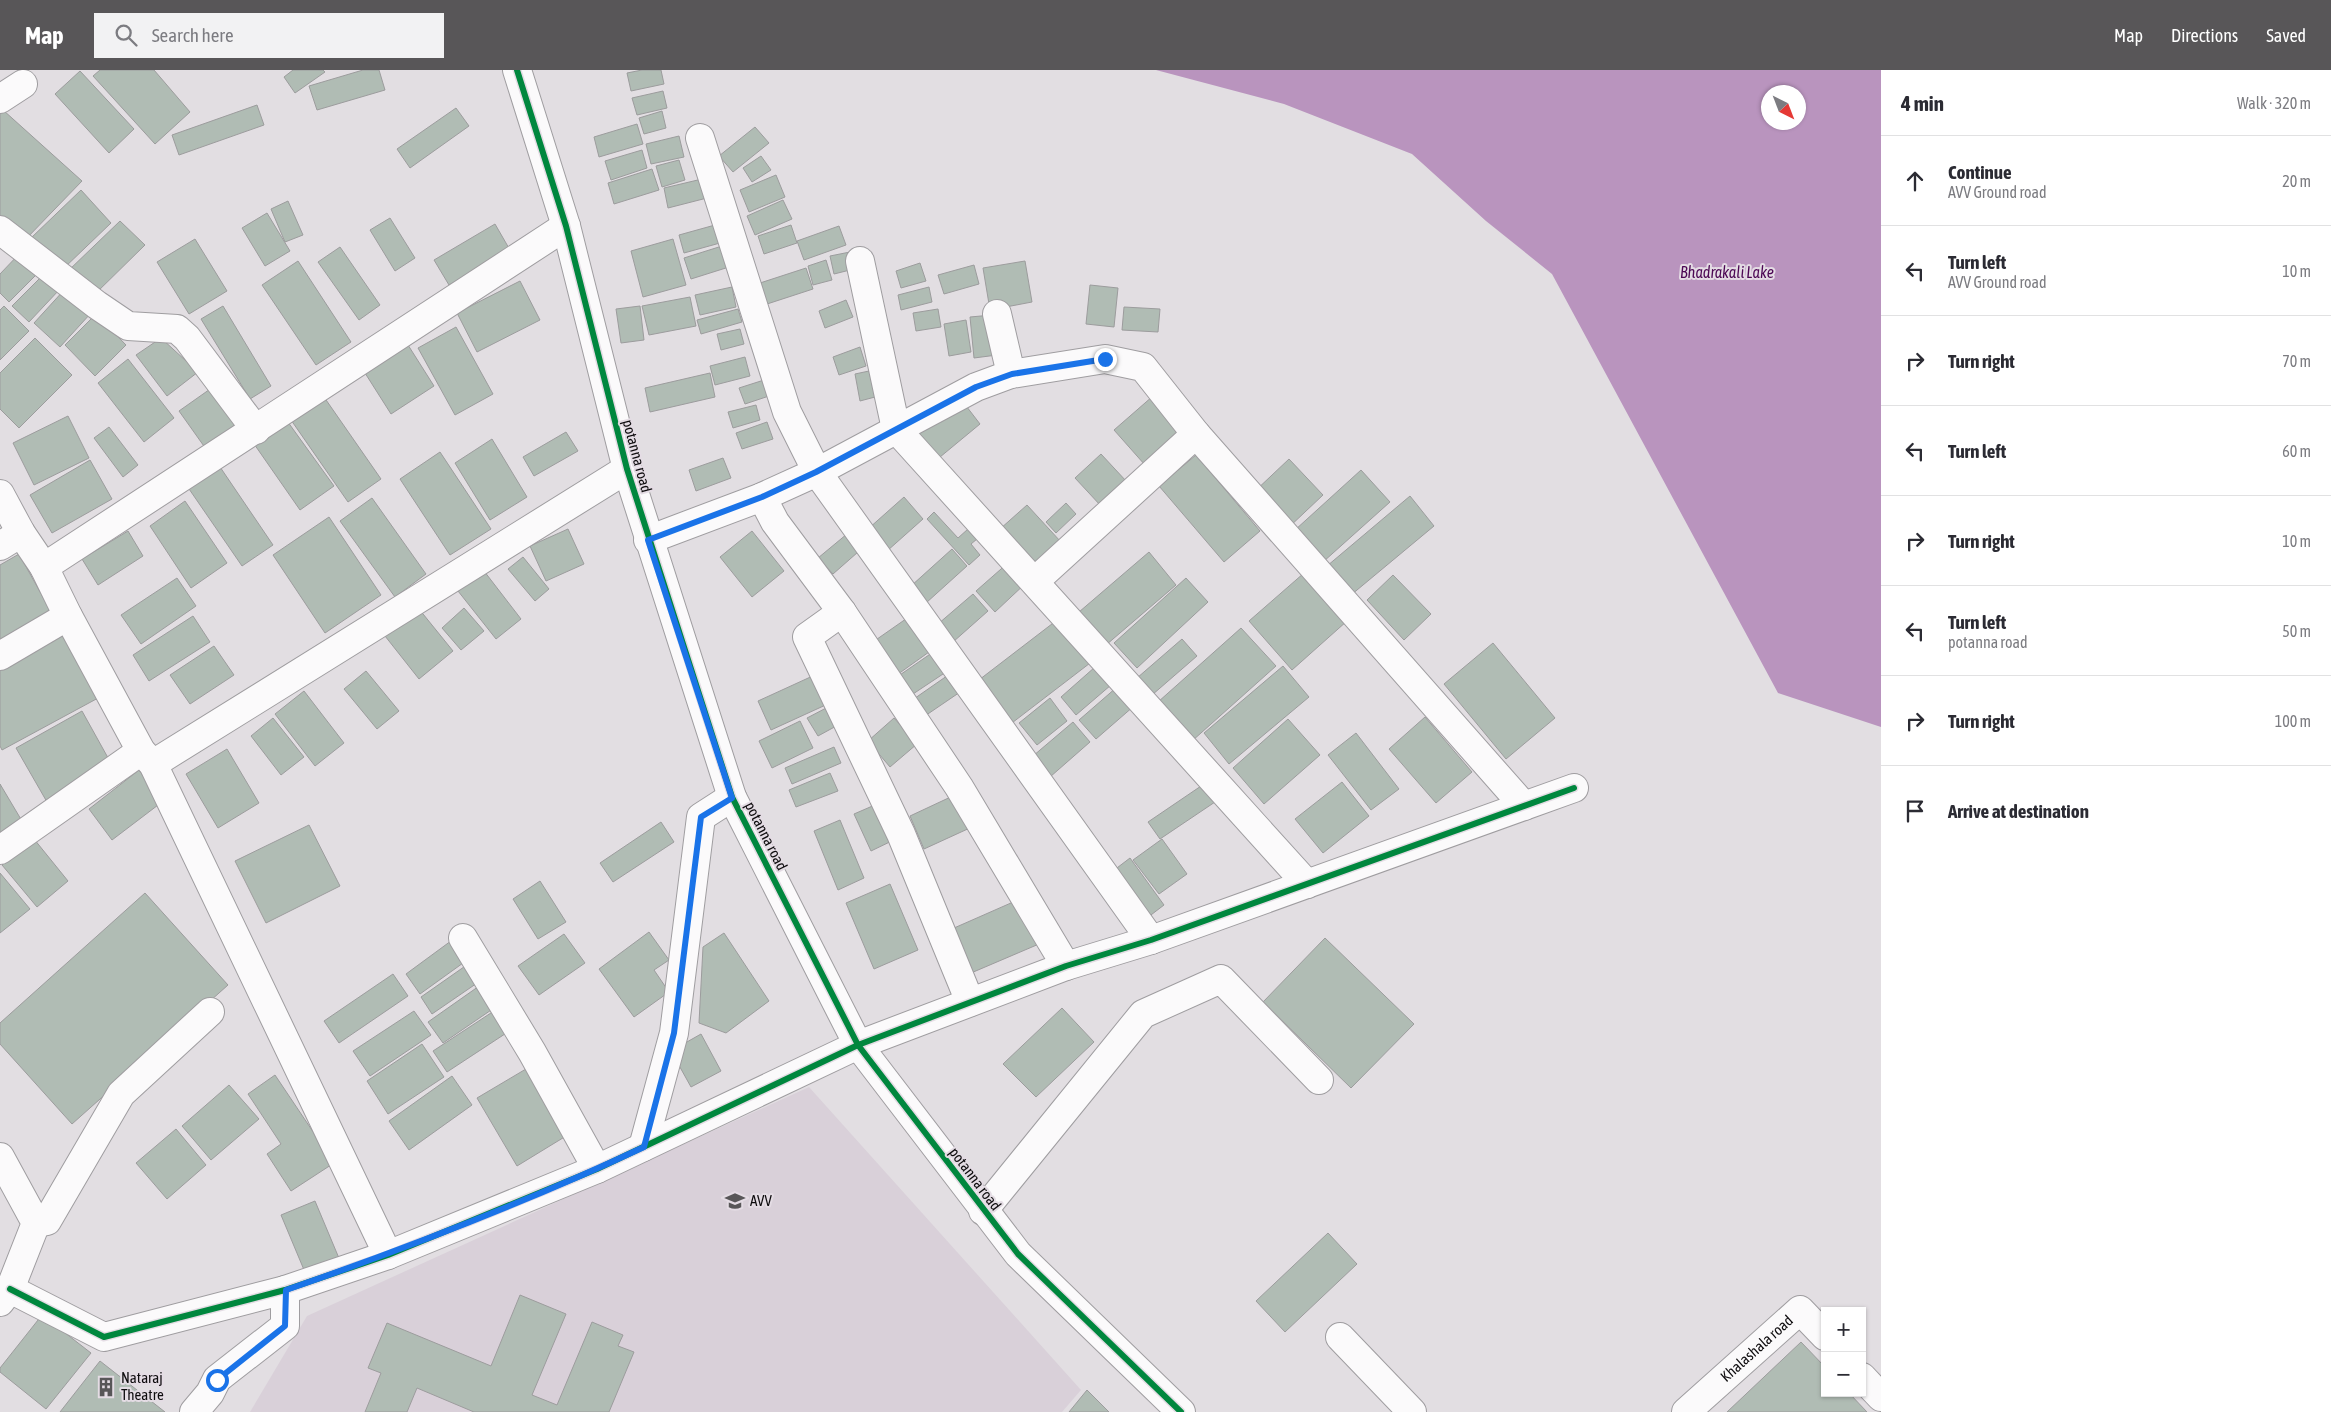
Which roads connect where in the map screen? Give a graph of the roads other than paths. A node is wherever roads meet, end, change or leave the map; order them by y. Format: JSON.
{"nodes":[{"id":1,"x":518,"y":70,"type":"edge"},
{"id":2,"x":23,"y":84,"type":"dead end"},
{"id":3,"x":0,"y":99,"type":"edge"},
{"id":4,"x":700,"y":138,"type":"dead end"},
{"id":5,"x":566,"y":226,"type":"junction"},
{"id":6,"x":0,"y":230,"type":"edge"},
{"id":7,"x":860,"y":260,"type":"dead end"},
{"id":8,"x":997,"y":314,"type":"dead end"},
{"id":9,"x":1012,"y":374,"type":"junction"},
{"id":10,"x":896,"y":429,"type":"junction"},
{"id":11,"x":256,"y":430,"type":"junction"},
{"id":12,"x":1196,"y":434,"type":"junction"},
{"id":13,"x":627,"y":469,"type":"junction"},
{"id":14,"x":816,"y":472,"type":"junction"},
{"id":15,"x":0,"y":494,"type":"edge"},
{"id":16,"x":762,"y":497,"type":"junction"},
{"id":17,"x":10,"y":539,"type":"edge"},
{"id":18,"x":648,"y":540,"type":"junction"},
{"id":19,"x":44,"y":567,"type":"junction"},
{"id":20,"x":1035,"y":581,"type":"junction"},
{"id":21,"x":842,"y":612,"type":"junction"},
{"id":22,"x":68,"y":616,"type":"junction"},
{"id":23,"x":0,"y":656,"type":"edge"},
{"id":24,"x":147,"y":758,"type":"junction"},
{"id":25,"x":1574,"y":788,"type":"dead end"},
{"id":26,"x":732,"y":798,"type":"junction"},
{"id":27,"x":1524,"y":806,"type":"junction"},
{"id":28,"x":0,"y":850,"type":"edge"},
{"id":29,"x":1307,"y":884,"type":"junction"},
{"id":30,"x":464,"y":938,"type":"dead end"},
{"id":31,"x":1151,"y":940,"type":"junction"},
{"id":32,"x":1066,"y":966,"type":"junction"},
{"id":33,"x":970,"y":1002,"type":"junction"},
{"id":34,"x":210,"y":1012,"type":"dead end"},
{"id":35,"x":858,"y":1045,"type":"junction"},
{"id":36,"x":1319,"y":1080,"type":"dead end"},
{"id":37,"x":644,"y":1147,"type":"junction"},
{"id":38,"x":0,"y":1157,"type":"edge"},
{"id":39,"x":597,"y":1169,"type":"junction"},
{"id":40,"x":983,"y":1211,"type":"junction"},
{"id":41,"x":36,"y":1223,"type":"junction"},
{"id":42,"x":388,"y":1255,"type":"junction"},
{"id":43,"x":286,"y":1290,"type":"junction"},
{"id":44,"x":5,"y":1295,"type":"edge"},
{"id":45,"x":1821,"y":1332,"type":"edge"},
{"id":46,"x":1340,"y":1337,"type":"dead end"},
{"id":47,"x":1866,"y":1381,"type":"edge"},
{"id":48,"x":1881,"y":1398,"type":"edge"},
{"id":49,"x":194,"y":1412,"type":"edge"},
{"id":50,"x":1182,"y":1412,"type":"edge"},
{"id":51,"x":1412,"y":1412,"type":"edge"},
{"id":52,"x":1686,"y":1412,"type":"edge"}],
"edges":[{"from":1,"to":5,"type":"street","name":"potanna road"},
{"from":2,"to":3,"type":"street"},
{"from":4,"to":14,"type":"street"},
{"from":5,"to":11,"type":"street"},
{"from":5,"to":13,"type":"street","name":"potanna road"},
{"from":6,"to":11,"type":"street"},
{"from":7,"to":10,"type":"street"},
{"from":8,"to":9,"type":"street"},
{"from":9,"to":10,"type":"street"},
{"from":9,"to":12,"type":"street"},
{"from":10,"to":14,"type":"street"},
{"from":10,"to":20,"type":"street"},
{"from":11,"to":19,"type":"street"},
{"from":12,"to":20,"type":"street"},
{"from":12,"to":27,"type":"street"},
{"from":13,"to":18,"type":"street","name":"potanna road"},
{"from":13,"to":24,"type":"street"},
{"from":14,"to":16,"type":"street"},
{"from":14,"to":31,"type":"street"},
{"from":15,"to":17,"type":"street"},
{"from":16,"to":18,"type":"street"},
{"from":16,"to":21,"type":"street"},
{"from":17,"to":19,"type":"street"},
{"from":18,"to":26,"type":"street","name":"potanna road"},
{"from":19,"to":22,"type":"street"},
{"from":20,"to":29,"type":"street"},
{"from":21,"to":32,"type":"street"},
{"from":21,"to":33,"type":"street"},
{"from":22,"to":23,"type":"street"},
{"from":22,"to":24,"type":"street"},
{"from":24,"to":28,"type":"street"},
{"from":24,"to":42,"type":"street"},
{"from":25,"to":27,"type":"street"},
{"from":26,"to":35,"type":"street","name":"potanna road"},
{"from":26,"to":37,"type":"street"},
{"from":27,"to":29,"type":"street"},
{"from":29,"to":31,"type":"street"},
{"from":30,"to":39,"type":"street"},
{"from":31,"to":32,"type":"street"},
{"from":32,"to":33,"type":"street"},
{"from":33,"to":35,"type":"street"},
{"from":34,"to":41,"type":"street"},
{"from":35,"to":37,"type":"street"},
{"from":35,"to":40,"type":"street","name":"potanna road"},
{"from":36,"to":40,"type":"street"},
{"from":37,"to":39,"type":"street"},
{"from":38,"to":41,"type":"street"},
{"from":39,"to":42,"type":"street"},
{"from":40,"to":50,"type":"street","name":"potanna road"},
{"from":41,"to":44,"type":"street"},
{"from":42,"to":43,"type":"street"},
{"from":43,"to":44,"type":"street"},
{"from":43,"to":49,"type":"street"},
{"from":45,"to":52,"type":"street","name":"Khalashala road"},
{"from":46,"to":51,"type":"street"},
{"from":47,"to":48,"type":"street"}]}
